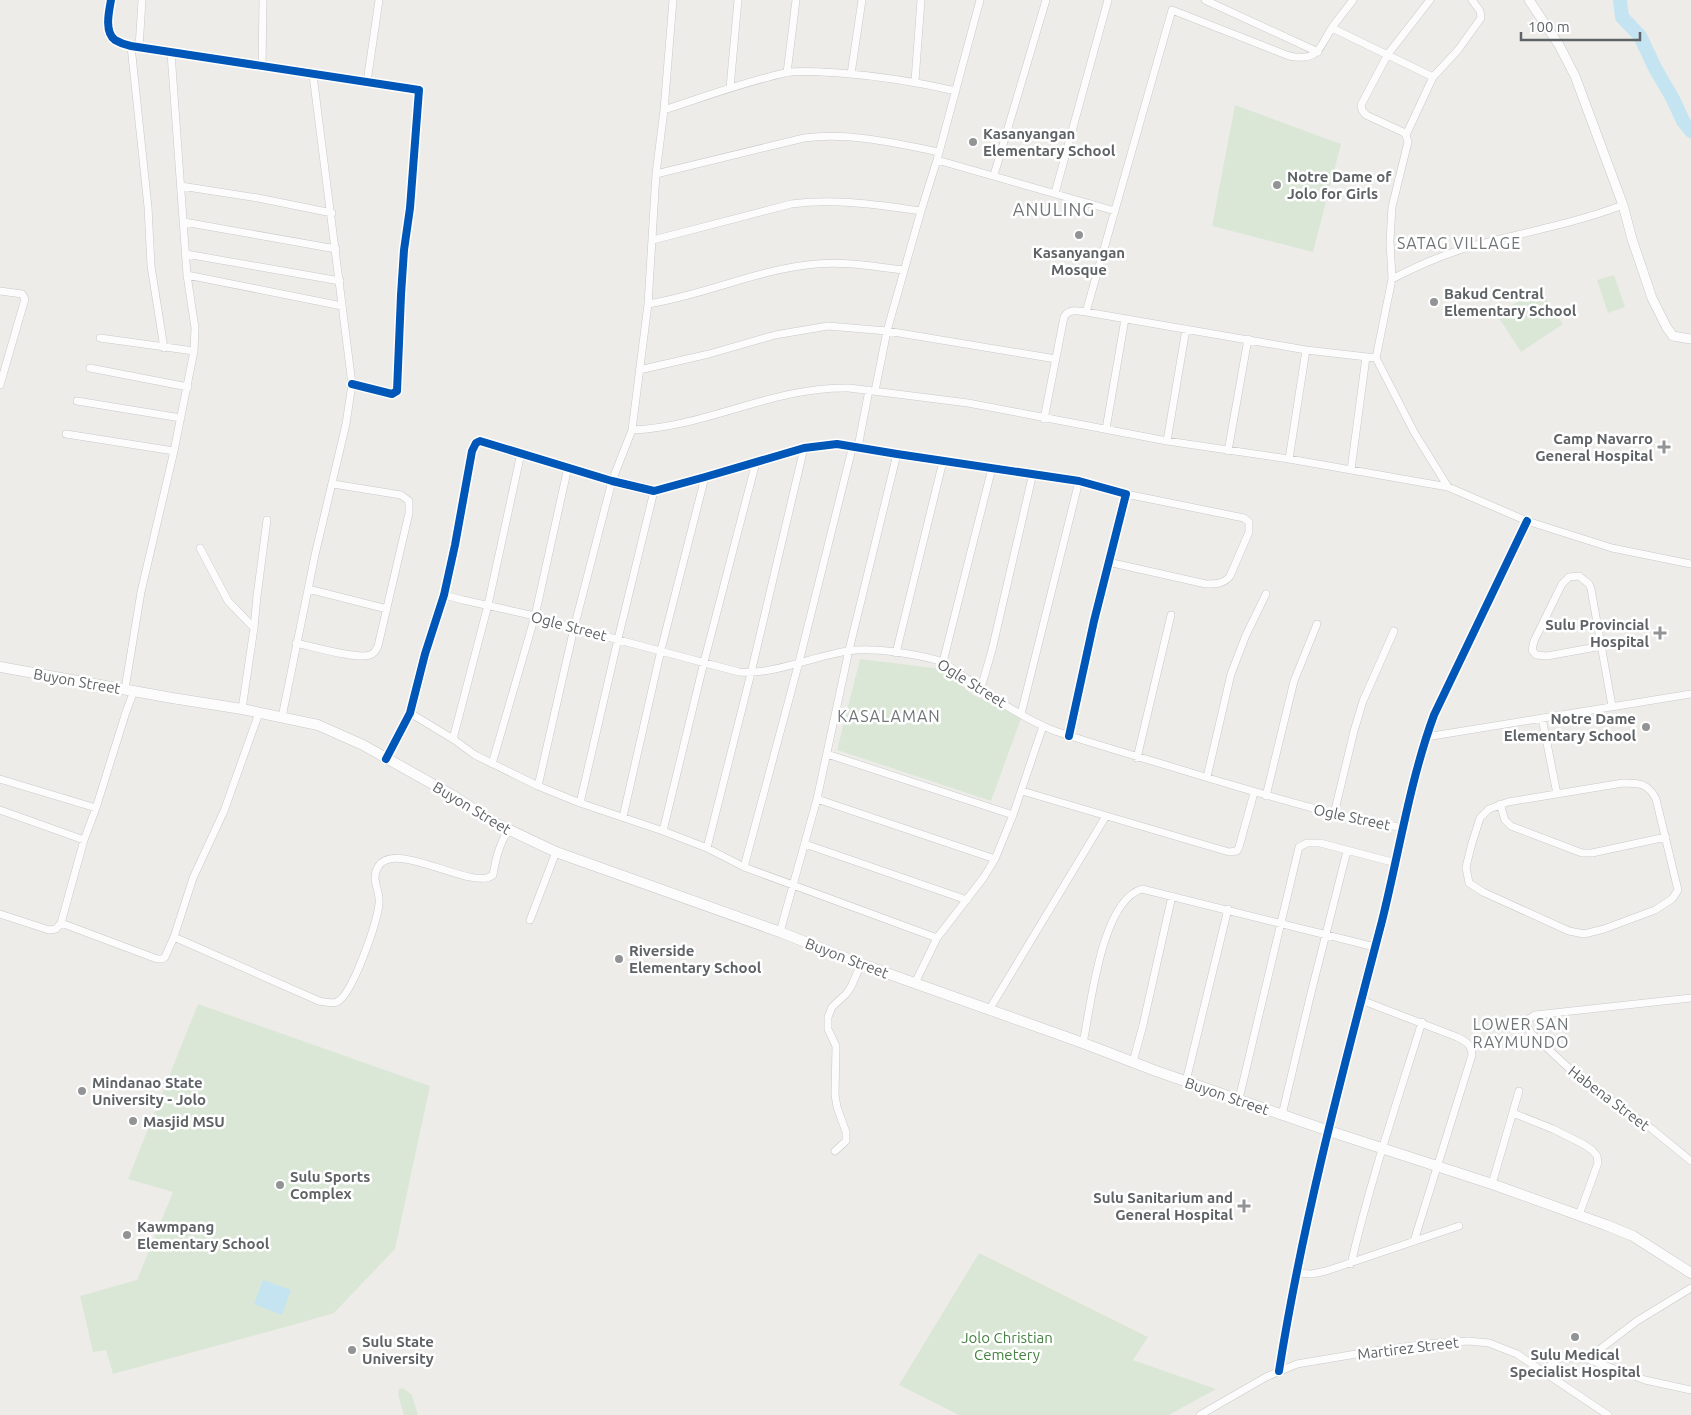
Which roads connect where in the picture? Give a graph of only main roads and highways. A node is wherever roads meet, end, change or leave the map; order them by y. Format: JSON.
{"nodes":[{"id":1,"x":0,"y":666,"type":"edge"},
{"id":2,"x":1691,"y":1273,"type":"edge"}],
"edges":[{"from":1,"to":2,"type":"main road","name":"Buyon Street"}]}
